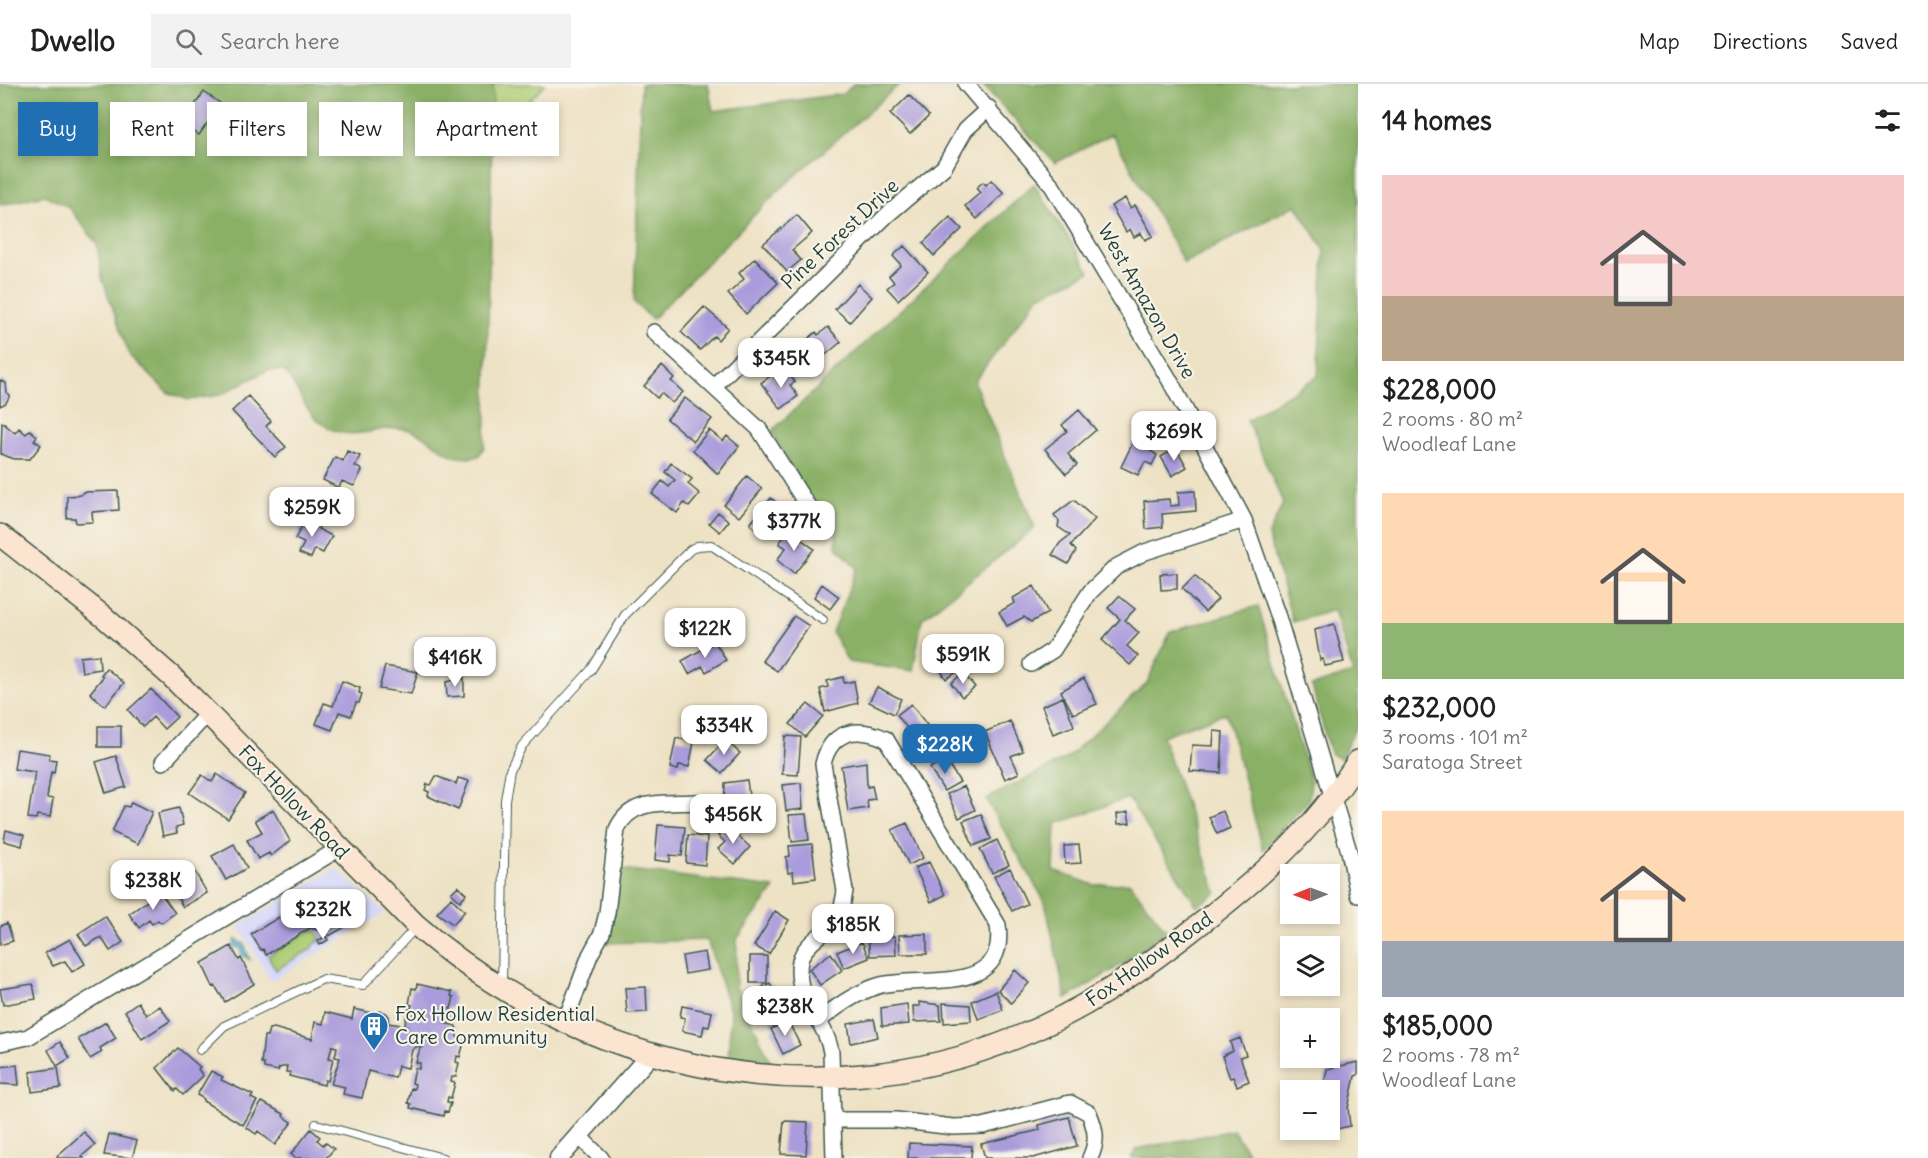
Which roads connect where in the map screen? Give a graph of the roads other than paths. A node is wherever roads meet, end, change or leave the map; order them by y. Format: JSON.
{"nodes":[{"id":1,"x":966,"y":84,"type":"edge"},
{"id":2,"x":989,"y":108,"type":"junction"},
{"id":3,"x":654,"y":332,"type":"dead end"},
{"id":4,"x":714,"y":386,"type":"junction"},
{"id":5,"x":822,"y":518,"type":"dead end"},
{"id":6,"x":1244,"y":520,"type":"junction"},
{"id":7,"x":0,"y":535,"type":"edge"},
{"id":8,"x":823,"y":621,"type":"dead end"},
{"id":9,"x":1031,"y":664,"type":"dead end"},
{"id":10,"x":208,"y":714,"type":"junction"},
{"id":11,"x":1358,"y":761,"type":"edge"},
{"id":12,"x":163,"y":762,"type":"dead end"},
{"id":13,"x":1334,"y":800,"type":"junction"},
{"id":14,"x":694,"y":802,"type":"dead end"},
{"id":15,"x":340,"y":848,"type":"junction"},
{"id":16,"x":1358,"y":894,"type":"edge"},
{"id":17,"x":417,"y":926,"type":"junction"},
{"id":18,"x":502,"y":989,"type":"junction"},
{"id":19,"x":820,"y":1020,"type":"junction"},
{"id":20,"x":565,"y":1022,"type":"junction"},
{"id":21,"x":0,"y":1043,"type":"edge"},
{"id":22,"x":200,"y":1050,"type":"dead end"},
{"id":23,"x":651,"y":1054,"type":"junction"},
{"id":24,"x":831,"y":1077,"type":"junction"},
{"id":25,"x":833,"y":1120,"type":"junction"},
{"id":26,"x":316,"y":1124,"type":"dead end"},
{"id":27,"x":579,"y":1136,"type":"junction"},
{"id":28,"x":443,"y":1158,"type":"edge"},
{"id":29,"x":559,"y":1158,"type":"edge"},
{"id":30,"x":601,"y":1158,"type":"edge"},
{"id":31,"x":834,"y":1158,"type":"edge"},
{"id":32,"x":1090,"y":1158,"type":"edge"}],
"edges":[{"from":1,"to":2,"type":"street","name":"West Amazon Drive"},
{"from":2,"to":4,"type":"street","name":"Pine Forest Drive"},
{"from":2,"to":6,"type":"street","name":"West Amazon Drive"},
{"from":3,"to":4,"type":"street"},
{"from":4,"to":5,"type":"street"},
{"from":6,"to":9,"type":"street"},
{"from":6,"to":13,"type":"street","name":"West Amazon Drive"},
{"from":7,"to":10,"type":"main road","name":"Fox Hollow Road"},
{"from":8,"to":18,"type":"lane"},
{"from":10,"to":12,"type":"street"},
{"from":10,"to":15,"type":"main road","name":"Fox Hollow Road"},
{"from":11,"to":13,"type":"main road","name":"Fox Hollow Road"},
{"from":13,"to":16,"type":"street","name":"West Amazon Drive"},
{"from":13,"to":24,"type":"main road","name":"Fox Hollow Road"},
{"from":14,"to":20,"type":"street"},
{"from":15,"to":17,"type":"main road","name":"Fox Hollow Road"},
{"from":15,"to":21,"type":"street"},
{"from":17,"to":18,"type":"main road","name":"Fox Hollow Road"},
{"from":17,"to":22,"type":"lane"},
{"from":18,"to":20,"type":"main road","name":"Fox Hollow Road"},
{"from":19,"to":19,"type":"street"},
{"from":19,"to":24,"type":"street"},
{"from":20,"to":23,"type":"main road","name":"Fox Hollow Road"},
{"from":23,"to":24,"type":"main road","name":"Fox Hollow Road"},
{"from":23,"to":27,"type":"street"},
{"from":24,"to":25,"type":"street"},
{"from":25,"to":31,"type":"street"},
{"from":25,"to":32,"type":"street"},
{"from":26,"to":28,"type":"lane"},
{"from":27,"to":29,"type":"street"},
{"from":27,"to":30,"type":"street"}]}
